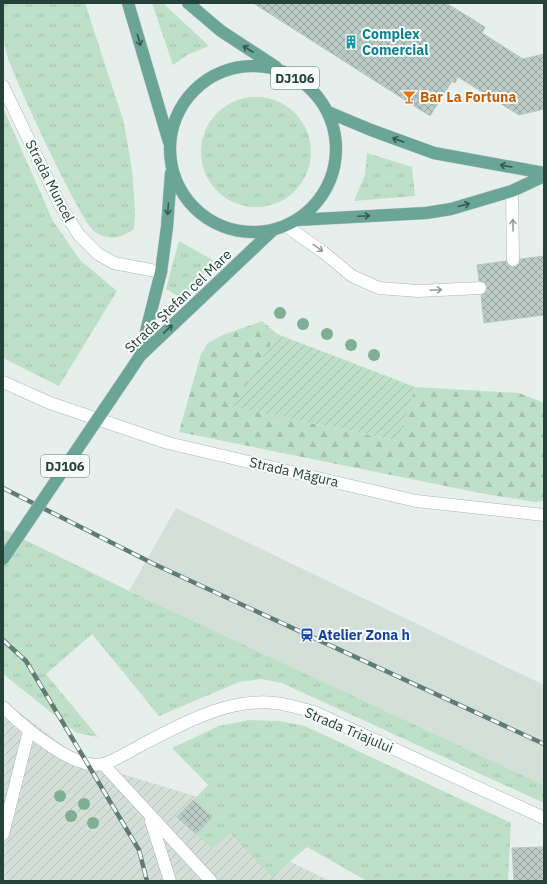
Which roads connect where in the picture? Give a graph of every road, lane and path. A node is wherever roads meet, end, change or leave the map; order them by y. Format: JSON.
{"nodes":[{"id":1,"x":128,"y":3,"type":"edge"},
{"id":2,"x":188,"y":3,"type":"edge"},
{"id":3,"x":280,"y":70,"type":"junction"},
{"id":4,"x":3,"y":86,"type":"edge"},
{"id":5,"x":328,"y":112,"type":"junction"},
{"id":6,"x":169,"y":142,"type":"junction"},
{"id":7,"x":171,"y":170,"type":"junction"},
{"id":8,"x":544,"y":173,"type":"edge"},
{"id":9,"x":544,"y":176,"type":"edge"},
{"id":10,"x":512,"y":190,"type":"junction"},
{"id":11,"x":292,"y":223,"type":"junction"},
{"id":12,"x":273,"y":230,"type":"junction"},
{"id":13,"x":513,"y":260,"type":"dead end"},
{"id":14,"x":161,"y":272,"type":"junction"},
{"id":15,"x":480,"y":288,"type":"dead end"},
{"id":16,"x":140,"y":356,"type":"junction"},
{"id":17,"x":3,"y":382,"type":"edge"},
{"id":18,"x":544,"y":515,"type":"edge"},
{"id":19,"x":3,"y":559,"type":"edge"},
{"id":20,"x":3,"y":707,"type":"edge"},
{"id":21,"x":29,"y":731,"type":"junction"},
{"id":22,"x":103,"y":764,"type":"junction"},
{"id":23,"x":150,"y":817,"type":"junction"},
{"id":24,"x":544,"y":818,"type":"edge"},
{"id":25,"x":3,"y":834,"type":"edge"},
{"id":26,"x":170,"y":881,"type":"edge"},
{"id":27,"x":211,"y":881,"type":"edge"}],
"edges":[{"from":1,"to":6,"type":"main road","one_way":true},
{"from":3,"to":2,"type":"main road","one_way":true},
{"from":3,"to":5,"type":"main road","number":"DJ106"},
{"from":3,"to":6,"type":"main road","number":"DJ106"},
{"from":4,"to":14,"type":"street","name":"Strada Muncel"},
{"from":8,"to":5,"type":"main road","one_way":true},
{"from":5,"to":11,"type":"main road","number":"DJ106"},
{"from":6,"to":7,"type":"main road","number":"DJ106"},
{"from":7,"to":12,"type":"main road","number":"DJ106"},
{"from":7,"to":14,"type":"main road","number":"DJ106","one_way":true},
{"from":9,"to":10,"type":"main road","number":"DJ106"},
{"from":11,"to":10,"type":"main road","number":"DJ106","one_way":true},
{"from":13,"to":10,"type":"street","one_way":true},
{"from":11,"to":12,"type":"main road","number":"DJ106"},
{"from":11,"to":15,"type":"street","one_way":true},
{"from":16,"to":12,"type":"main road","name":"Strada Ștefan cel Mare","number":"DJ106","one_way":true},
{"from":14,"to":16,"type":"main road","number":"DJ106"},
{"from":16,"to":19,"type":"main road","name":"Strada Ștefan cel Mare","number":"DJ106","bridge":true},
{"from":17,"to":18,"type":"street","name":"Strada Măgura"},
{"from":20,"to":21,"type":"street"},
{"from":21,"to":22,"type":"street"},
{"from":21,"to":25,"type":"street"},
{"from":22,"to":23,"type":"street"},
{"from":22,"to":24,"type":"street","name":"Strada Triajului"},
{"from":23,"to":26,"type":"street"},
{"from":23,"to":27,"type":"street"}]}
